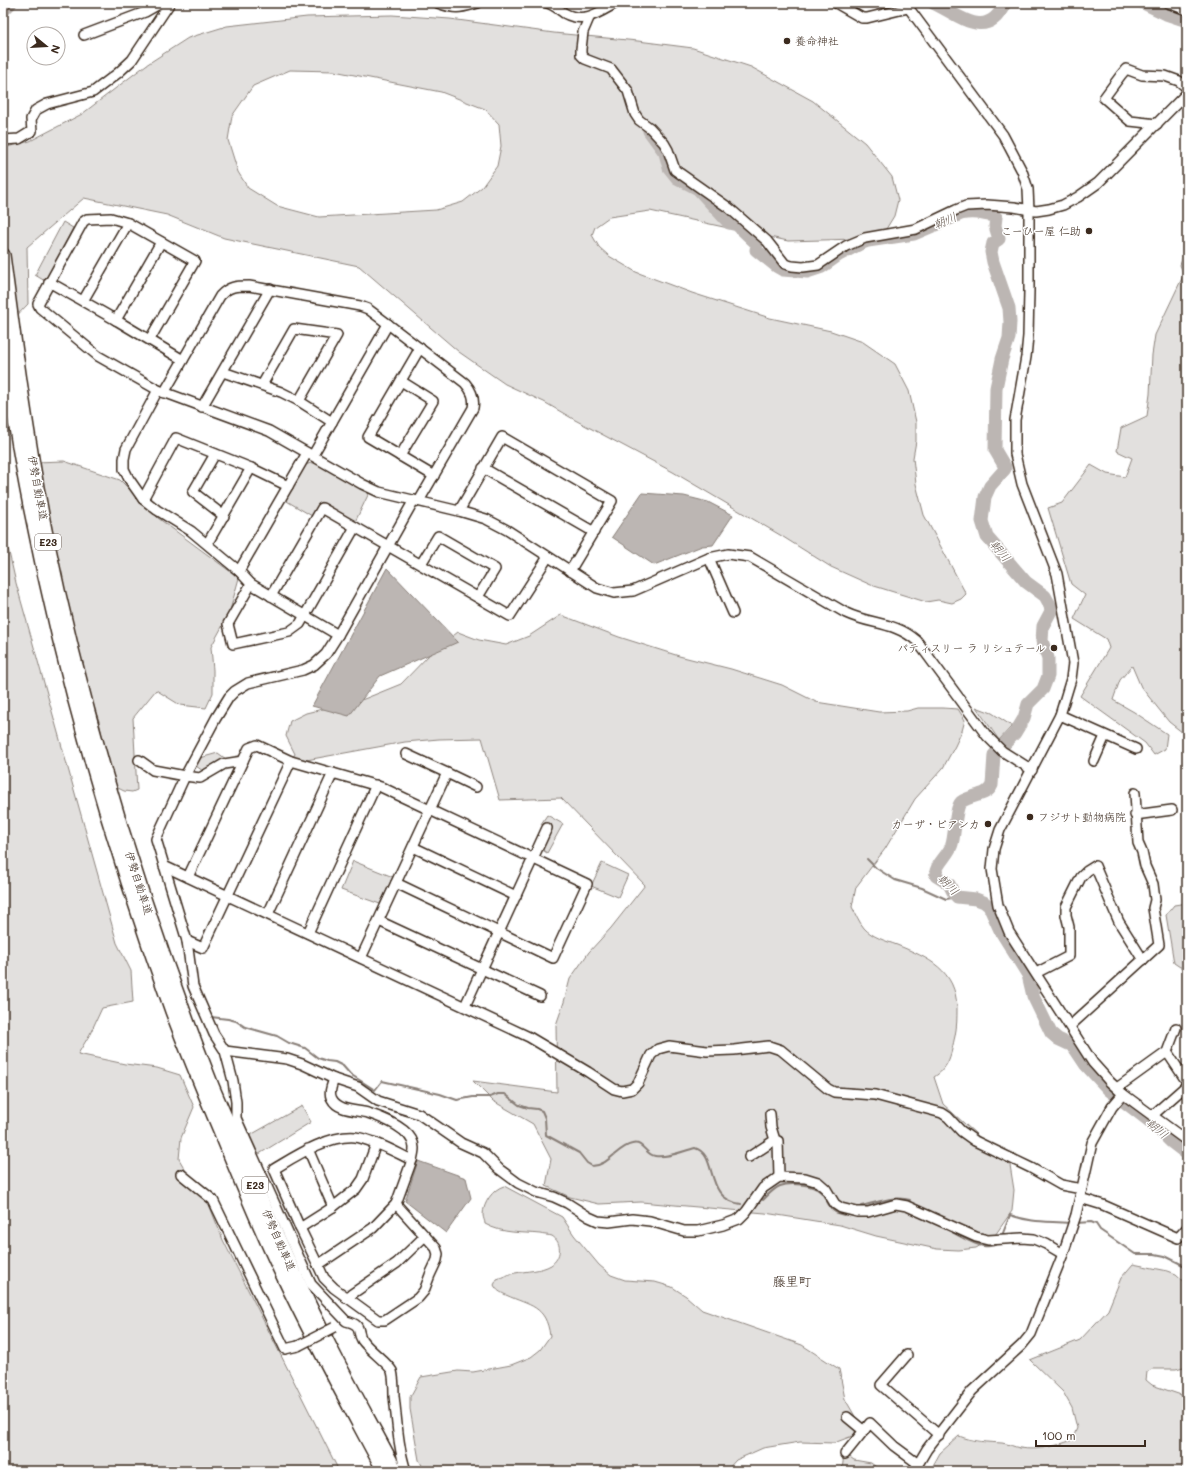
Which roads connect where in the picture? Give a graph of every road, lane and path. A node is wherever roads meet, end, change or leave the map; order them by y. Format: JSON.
{"nodes":[{"id":1,"x":170,"y":3,"type":"edge"},
{"id":2,"x":438,"y":3,"type":"edge"},
{"id":3,"x":478,"y":3,"type":"edge"},
{"id":4,"x":547,"y":3,"type":"edge"},
{"id":5,"x":616,"y":3,"type":"edge"},
{"id":6,"x":836,"y":3,"type":"edge"},
{"id":7,"x":1168,"y":3,"type":"edge"},
{"id":8,"x":906,"y":5,"type":"edge"},
{"id":9,"x":1187,"y":10,"type":"edge"},
{"id":10,"x":589,"y":18,"type":"junction"},
{"id":11,"x":84,"y":36,"type":"dead end"},
{"id":12,"x":1187,"y":88,"type":"edge"},
{"id":13,"x":1187,"y":93,"type":"edge"},
{"id":14,"x":1157,"y":124,"type":"junction"},
{"id":15,"x":3,"y":140,"type":"edge"},
{"id":16,"x":1029,"y":210,"type":"junction"},
{"id":17,"x":128,"y":223,"type":"junction"},
{"id":18,"x":161,"y":242,"type":"junction"},
{"id":19,"x":3,"y":255,"type":"edge"},
{"id":20,"x":49,"y":282,"type":"junction"},
{"id":21,"x":270,"y":289,"type":"junction"},
{"id":22,"x":83,"y":301,"type":"junction"},
{"id":23,"x":116,"y":320,"type":"junction"},
{"id":24,"x":388,"y":324,"type":"junction"},
{"id":25,"x":3,"y":339,"type":"edge"},
{"id":26,"x":150,"y":340,"type":"junction"},
{"id":27,"x":420,"y":348,"type":"junction"},
{"id":28,"x":183,"y":360,"type":"junction"},
{"id":29,"x":223,"y":372,"type":"junction"},
{"id":30,"x":13,"y":373,"type":"junction"},
{"id":31,"x":401,"y":381,"type":"junction"},
{"id":32,"x":262,"y":385,"type":"junction"},
{"id":33,"x":161,"y":392,"type":"junction"},
{"id":34,"x":299,"y":401,"type":"junction"},
{"id":35,"x":202,"y":407,"type":"junction"},
{"id":36,"x":332,"y":422,"type":"junction"},
{"id":37,"x":215,"y":454,"type":"junction"},
{"id":38,"x":310,"y":454,"type":"junction"},
{"id":39,"x":400,"y":456,"type":"junction"},
{"id":40,"x":251,"y":468,"type":"junction"},
{"id":41,"x":484,"y":468,"type":"junction"},
{"id":42,"x":434,"y":476,"type":"junction"},
{"id":43,"x":288,"y":486,"type":"junction"},
{"id":44,"x":144,"y":500,"type":"junction"},
{"id":45,"x":417,"y":501,"type":"junction"},
{"id":46,"x":459,"y":511,"type":"junction"},
{"id":47,"x":224,"y":516,"type":"junction"},
{"id":48,"x":355,"y":527,"type":"junction"},
{"id":49,"x":594,"y":532,"type":"junction"},
{"id":50,"x":210,"y":539,"type":"dead end"},
{"id":51,"x":388,"y":546,"type":"junction"},
{"id":52,"x":548,"y":557,"type":"junction"},
{"id":53,"x":709,"y":558,"type":"junction"},
{"id":54,"x":421,"y":564,"type":"junction"},
{"id":55,"x":570,"y":571,"type":"junction"},
{"id":56,"x":239,"y":572,"type":"junction"},
{"id":57,"x":251,"y":584,"type":"junction"},
{"id":58,"x":271,"y":596,"type":"junction"},
{"id":59,"x":478,"y":597,"type":"junction"},
{"id":60,"x":733,"y":613,"type":"dead end"},
{"id":61,"x":305,"y":615,"type":"junction"},
{"id":62,"x":338,"y":635,"type":"junction"},
{"id":63,"x":1060,"y":715,"type":"junction"},
{"id":64,"x":1105,"y":736,"type":"junction"},
{"id":65,"x":1136,"y":749,"type":"dead end"},
{"id":66,"x":406,"y":754,"type":"dead end"},
{"id":67,"x":139,"y":760,"type":"dead end"},
{"id":68,"x":243,"y":760,"type":"junction"},
{"id":69,"x":291,"y":760,"type":"junction"},
{"id":70,"x":1094,"y":761,"type":"dead end"},
{"id":71,"x":1032,"y":770,"type":"junction"},
{"id":72,"x":333,"y":773,"type":"junction"},
{"id":73,"x":447,"y":773,"type":"junction"},
{"id":74,"x":185,"y":776,"type":"junction"},
{"id":75,"x":376,"y":785,"type":"junction"},
{"id":76,"x":476,"y":787,"type":"dead end"},
{"id":77,"x":1135,"y":793,"type":"dead end"},
{"id":78,"x":430,"y":810,"type":"junction"},
{"id":79,"x":1172,"y":810,"type":"dead end"},
{"id":80,"x":1135,"y":815,"type":"junction"},
{"id":81,"x":547,"y":828,"type":"dead end"},
{"id":82,"x":413,"y":847,"type":"junction"},
{"id":83,"x":534,"y":858,"type":"junction"},
{"id":84,"x":164,"y":866,"type":"junction"},
{"id":85,"x":188,"y":877,"type":"junction"},
{"id":86,"x":396,"y":883,"type":"junction"},
{"id":87,"x":135,"y":889,"type":"junction"},
{"id":88,"x":228,"y":896,"type":"junction"},
{"id":89,"x":516,"y":896,"type":"junction"},
{"id":90,"x":268,"y":914,"type":"junction"},
{"id":91,"x":379,"y":921,"type":"junction"},
{"id":92,"x":499,"y":932,"type":"junction"},
{"id":93,"x":308,"y":933,"type":"junction"},
{"id":94,"x":187,"y":942,"type":"junction"},
{"id":95,"x":361,"y":958,"type":"junction"},
{"id":96,"x":1143,"y":960,"type":"junction"},
{"id":97,"x":482,"y":969,"type":"junction"},
{"id":98,"x":1036,"y":973,"type":"junction"},
{"id":99,"x":540,"y":996,"type":"dead end"},
{"id":100,"x":465,"y":1006,"type":"junction"},
{"id":101,"x":1070,"y":1026,"type":"junction"},
{"id":102,"x":1176,"y":1028,"type":"dead end"},
{"id":103,"x":225,"y":1051,"type":"junction"},
{"id":104,"x":1167,"y":1052,"type":"junction"},
{"id":105,"x":334,"y":1079,"type":"junction"},
{"id":106,"x":1187,"y":1085,"type":"edge"},
{"id":107,"x":1119,"y":1095,"type":"junction"},
{"id":108,"x":770,"y":1114,"type":"dead end"},
{"id":109,"x":1153,"y":1115,"type":"junction"},
{"id":110,"x":775,"y":1140,"type":"junction"},
{"id":111,"x":1187,"y":1141,"type":"edge"},
{"id":112,"x":376,"y":1144,"type":"junction"},
{"id":113,"x":308,"y":1149,"type":"junction"},
{"id":114,"x":749,"y":1157,"type":"dead end"},
{"id":115,"x":412,"y":1160,"type":"junction"},
{"id":116,"x":180,"y":1174,"type":"dead end"},
{"id":117,"x":779,"y":1177,"type":"junction"},
{"id":118,"x":1081,"y":1194,"type":"junction"},
{"id":119,"x":396,"y":1204,"type":"junction"},
{"id":120,"x":333,"y":1207,"type":"junction"},
{"id":121,"x":300,"y":1228,"type":"junction"},
{"id":122,"x":1187,"y":1228,"type":"edge"},
{"id":123,"x":426,"y":1236,"type":"junction"},
{"id":124,"x":306,"y":1243,"type":"junction"},
{"id":125,"x":295,"y":1248,"type":"junction"},
{"id":126,"x":1063,"y":1254,"type":"junction"},
{"id":127,"x":318,"y":1265,"type":"junction"},
{"id":128,"x":346,"y":1298,"type":"junction"},
{"id":129,"x":346,"y":1321,"type":"junction"},
{"id":130,"x":907,"y":1355,"type":"dead end"},
{"id":131,"x":847,"y":1417,"type":"dead end"},
{"id":132,"x":864,"y":1431,"type":"junction"},
{"id":133,"x":939,"y":1435,"type":"junction"},
{"id":134,"x":845,"y":1454,"type":"dead end"},
{"id":135,"x":916,"y":1467,"type":"edge"},
{"id":136,"x":384,"y":1471,"type":"edge"},
{"id":137,"x":396,"y":1471,"type":"edge"},
{"id":138,"x":406,"y":1471,"type":"edge"}],
"edges":[{"from":1,"to":11,"type":"street"},
{"from":1,"to":15,"type":"street"},
{"from":2,"to":3,"type":"street"},
{"from":4,"to":10,"type":"street"},
{"from":5,"to":10,"type":"street"},
{"from":6,"to":8,"type":"street"},
{"from":7,"to":9,"type":"street"},
{"from":8,"to":16,"type":"street"},
{"from":10,"to":16,"type":"street"},
{"from":12,"to":14,"type":"street"},
{"from":13,"to":14,"type":"street"},
{"from":14,"to":16,"type":"street"},
{"from":16,"to":63,"type":"street"},
{"from":17,"to":18,"type":"street"},
{"from":17,"to":20,"type":"street"},
{"from":17,"to":22,"type":"street"},
{"from":18,"to":23,"type":"street"},
{"from":18,"to":26,"type":"street"},
{"from":19,"to":30,"type":"highway","name":"伊勢自動車道","number":"E23"},
{"from":20,"to":22,"type":"street"},
{"from":20,"to":33,"type":"street"},
{"from":21,"to":24,"type":"street"},
{"from":21,"to":28,"type":"street"},
{"from":21,"to":29,"type":"street"},
{"from":22,"to":23,"type":"street"},
{"from":23,"to":26,"type":"street"},
{"from":24,"to":27,"type":"street"},
{"from":24,"to":36,"type":"street"},
{"from":25,"to":30,"type":"highway","name":"伊勢自動車道","number":"E23"},
{"from":26,"to":28,"type":"street"},
{"from":27,"to":31,"type":"street"},
{"from":27,"to":42,"type":"street"},
{"from":28,"to":33,"type":"street"},
{"from":29,"to":32,"type":"street"},
{"from":29,"to":35,"type":"street"},
{"from":30,"to":87,"type":"highway","name":"伊勢自動車道","number":"E23"},
{"from":31,"to":39,"type":"street"},
{"from":31,"to":39,"type":"street"},
{"from":32,"to":34,"type":"street"},
{"from":32,"to":34,"type":"street"},
{"from":33,"to":35,"type":"street"},
{"from":33,"to":44,"type":"street"},
{"from":34,"to":36,"type":"street"},
{"from":35,"to":38,"type":"street"},
{"from":36,"to":38,"type":"street"},
{"from":37,"to":40,"type":"street"},
{"from":37,"to":44,"type":"street"},
{"from":37,"to":47,"type":"street"},
{"from":38,"to":43,"type":"street"},
{"from":38,"to":45,"type":"street"},
{"from":39,"to":42,"type":"street"},
{"from":40,"to":43,"type":"street"},
{"from":40,"to":47,"type":"street"},
{"from":41,"to":46,"type":"street"},
{"from":41,"to":49,"type":"street"},
{"from":41,"to":49,"type":"street"},
{"from":42,"to":45,"type":"street"},
{"from":43,"to":56,"type":"street"},
{"from":44,"to":56,"type":"street"},
{"from":45,"to":46,"type":"street"},
{"from":45,"to":51,"type":"street"},
{"from":46,"to":52,"type":"street"},
{"from":47,"to":50,"type":"street"},
{"from":48,"to":51,"type":"street"},
{"from":48,"to":58,"type":"street"},
{"from":48,"to":61,"type":"street"},
{"from":49,"to":55,"type":"street"},
{"from":51,"to":54,"type":"street"},
{"from":51,"to":62,"type":"street"},
{"from":52,"to":55,"type":"street"},
{"from":52,"to":59,"type":"street"},
{"from":53,"to":55,"type":"street"},
{"from":53,"to":60,"type":"street"},
{"from":53,"to":71,"type":"street"},
{"from":54,"to":59,"type":"street"},
{"from":54,"to":59,"type":"street"},
{"from":56,"to":57,"type":"street"},
{"from":57,"to":58,"type":"street"},
{"from":57,"to":61,"type":"street"},
{"from":58,"to":61,"type":"street"},
{"from":61,"to":62,"type":"street"},
{"from":62,"to":74,"type":"street"},
{"from":63,"to":64,"type":"street"},
{"from":63,"to":71,"type":"street"},
{"from":64,"to":65,"type":"street"},
{"from":64,"to":70,"type":"street"},
{"from":66,"to":73,"type":"street"},
{"from":67,"to":74,"type":"street"},
{"from":68,"to":69,"type":"street"},
{"from":68,"to":74,"type":"street"},
{"from":68,"to":85,"type":"street"},
{"from":69,"to":72,"type":"street"},
{"from":69,"to":88,"type":"street"},
{"from":71,"to":98,"type":"street"},
{"from":72,"to":75,"type":"street"},
{"from":72,"to":90,"type":"street"},
{"from":73,"to":76,"type":"street"},
{"from":73,"to":78,"type":"street"},
{"from":74,"to":84,"type":"street"},
{"from":75,"to":78,"type":"street"},
{"from":75,"to":93,"type":"street"},
{"from":77,"to":80,"type":"street"},
{"from":78,"to":82,"type":"street"},
{"from":78,"to":83,"type":"street"},
{"from":79,"to":80,"type":"street"},
{"from":80,"to":96,"type":"street"},
{"from":81,"to":83,"type":"street"},
{"from":82,"to":86,"type":"street"},
{"from":82,"to":89,"type":"street"},
{"from":83,"to":89,"type":"street"},
{"from":83,"to":92,"type":"street"},
{"from":84,"to":85,"type":"street"},
{"from":84,"to":94,"type":"street"},
{"from":85,"to":88,"type":"street"},
{"from":86,"to":91,"type":"street"},
{"from":86,"to":92,"type":"street"},
{"from":87,"to":136,"type":"highway","name":"伊勢自動車道","number":"E23"},
{"from":87,"to":137,"type":"highway","name":"伊勢自動車道","number":"E23"},
{"from":88,"to":90,"type":"street"},
{"from":88,"to":94,"type":"street"},
{"from":89,"to":92,"type":"street"},
{"from":90,"to":93,"type":"street"},
{"from":91,"to":95,"type":"street"},
{"from":91,"to":97,"type":"street"},
{"from":92,"to":97,"type":"street"},
{"from":93,"to":95,"type":"street"},
{"from":94,"to":103,"type":"street"},
{"from":95,"to":100,"type":"street"},
{"from":96,"to":98,"type":"street"},
{"from":96,"to":101,"type":"street"},
{"from":97,"to":99,"type":"street"},
{"from":97,"to":100,"type":"street"},
{"from":98,"to":101,"type":"street"},
{"from":100,"to":118,"type":"street"},
{"from":101,"to":107,"type":"street"},
{"from":102,"to":104,"type":"street"},
{"from":103,"to":105,"type":"street"},
{"from":103,"to":125,"type":"street"},
{"from":104,"to":106,"type":"street"},
{"from":104,"to":107,"type":"street"},
{"from":105,"to":115,"type":"street"},
{"from":105,"to":117,"type":"street"},
{"from":106,"to":109,"type":"street"},
{"from":107,"to":109,"type":"street"},
{"from":107,"to":118,"type":"street"},
{"from":108,"to":110,"type":"street"},
{"from":109,"to":111,"type":"street"},
{"from":110,"to":114,"type":"street"},
{"from":110,"to":117,"type":"street"},
{"from":112,"to":113,"type":"street"},
{"from":112,"to":115,"type":"street"},
{"from":112,"to":120,"type":"street"},
{"from":113,"to":120,"type":"street"},
{"from":113,"to":121,"type":"street"},
{"from":115,"to":119,"type":"street"},
{"from":116,"to":129,"type":"street","bridge":true},
{"from":117,"to":126,"type":"street"},
{"from":118,"to":122,"type":"street"},
{"from":118,"to":126,"type":"street"},
{"from":119,"to":123,"type":"street"},
{"from":119,"to":127,"type":"street"},
{"from":120,"to":121,"type":"street"},
{"from":121,"to":124,"type":"street"},
{"from":123,"to":128,"type":"street"},
{"from":123,"to":128,"type":"street"},
{"from":124,"to":125,"type":"street"},
{"from":124,"to":127,"type":"street"},
{"from":125,"to":129,"type":"street"},
{"from":126,"to":133,"type":"street"},
{"from":127,"to":128,"type":"street"},
{"from":129,"to":138,"type":"street"},
{"from":130,"to":133,"type":"street"},
{"from":131,"to":132,"type":"street"},
{"from":132,"to":134,"type":"street"},
{"from":132,"to":135,"type":"street"},
{"from":133,"to":135,"type":"street"}]}
